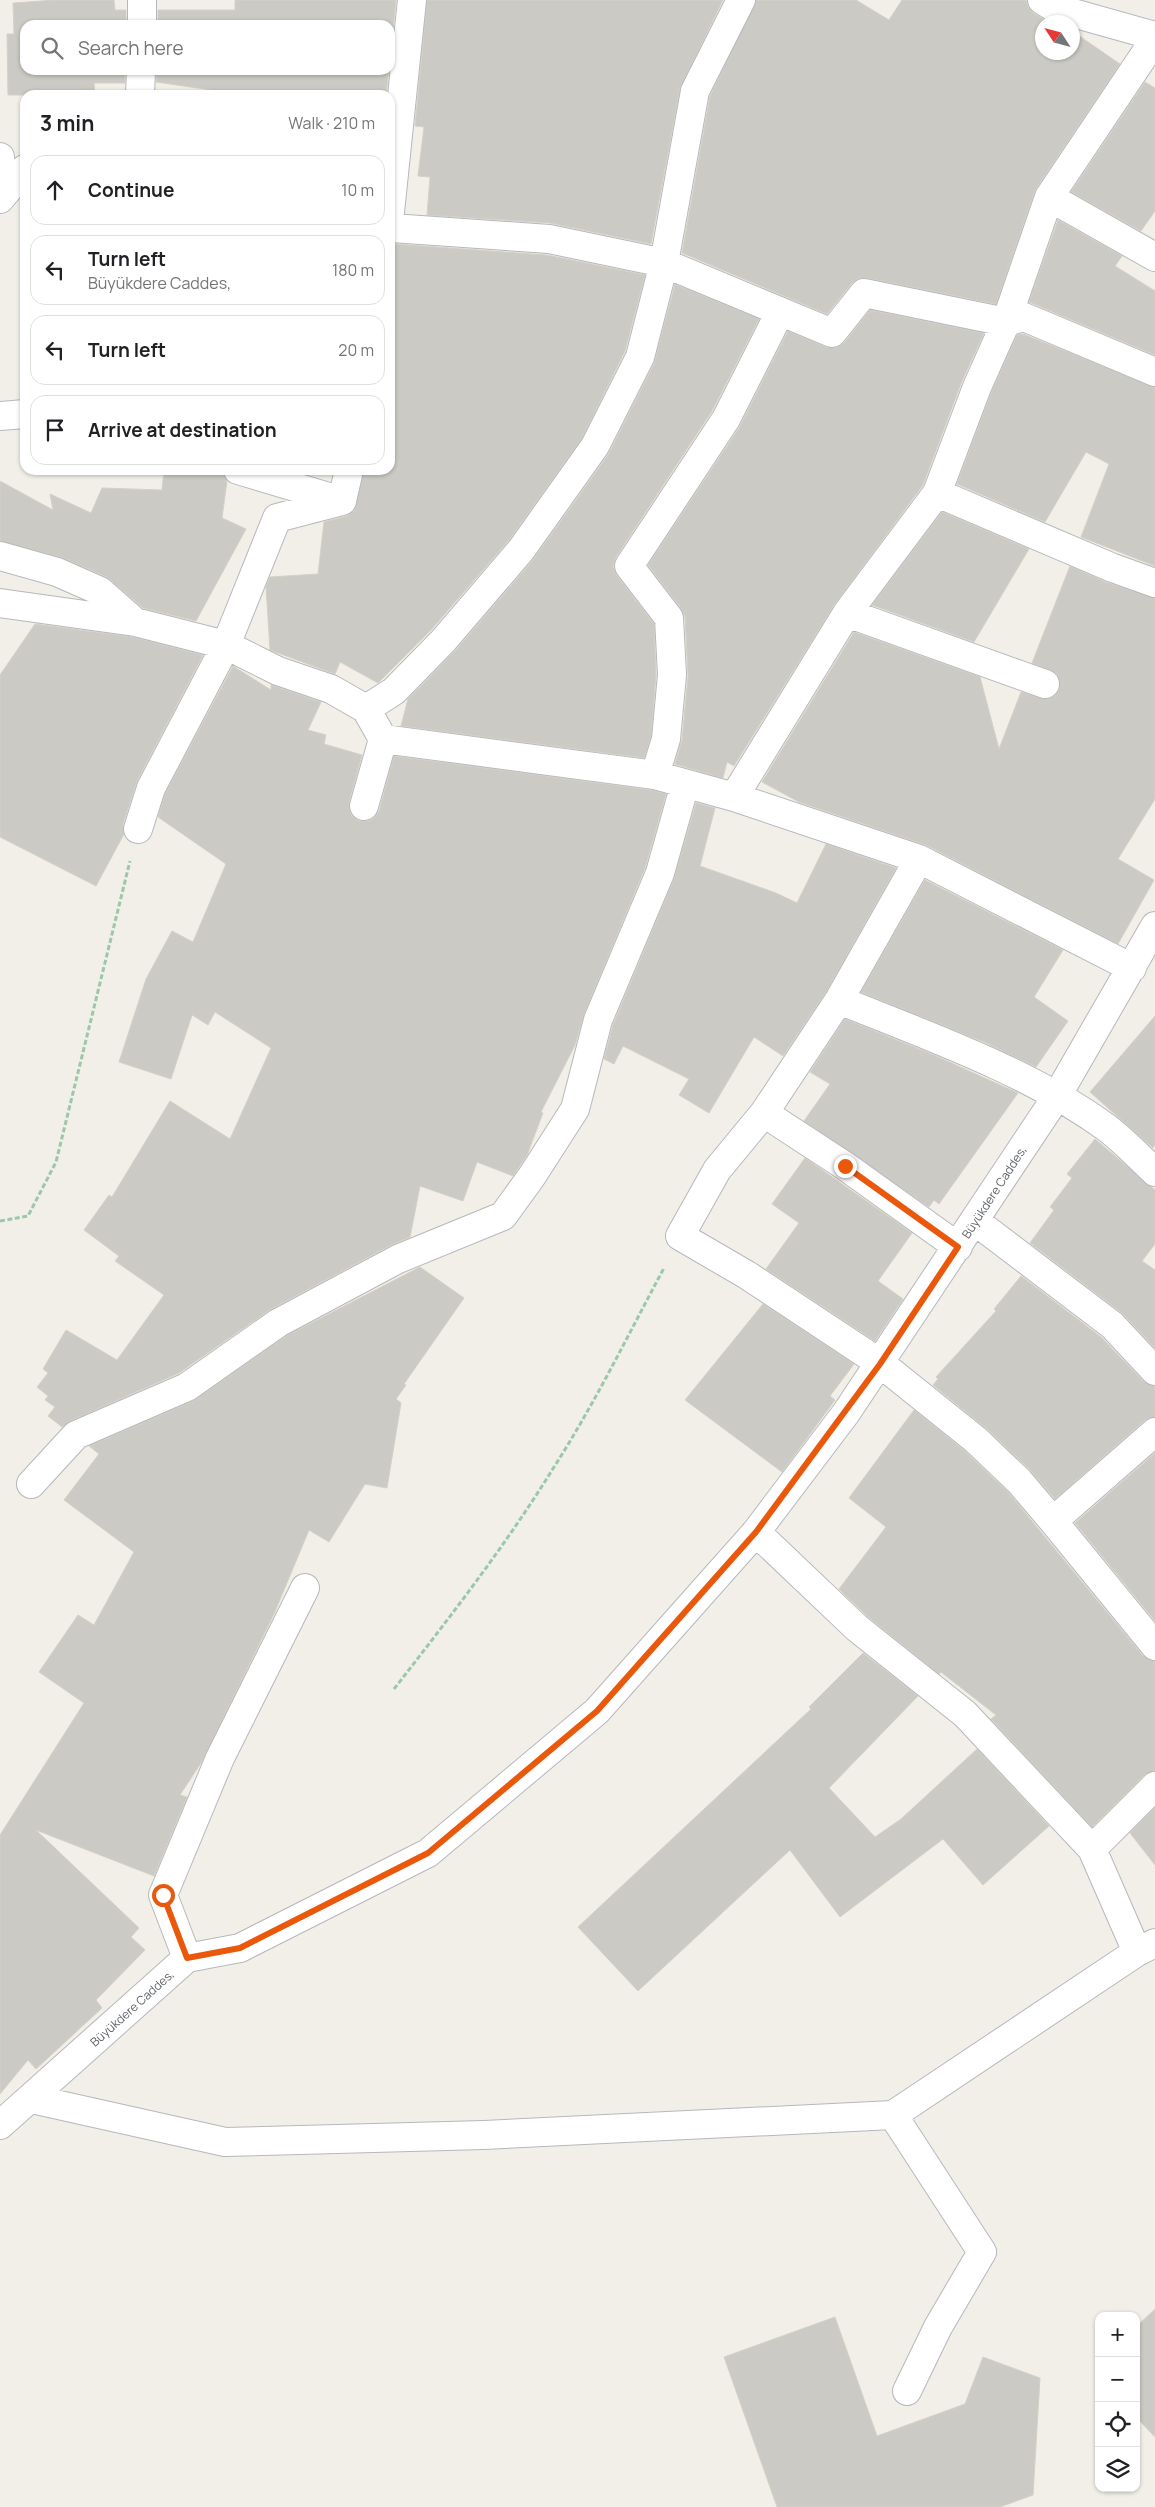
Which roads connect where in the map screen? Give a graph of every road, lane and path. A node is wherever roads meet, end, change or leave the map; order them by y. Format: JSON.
{"nodes":[{"id":1,"x":142,"y":0,"type":"edge"},
{"id":2,"x":412,"y":0,"type":"edge"},
{"id":3,"x":741,"y":0,"type":"edge"},
{"id":4,"x":1042,"y":0,"type":"edge"},
{"id":5,"x":142,"y":20,"type":"edge"},
{"id":6,"x":1155,"y":37,"type":"edge"},
{"id":7,"x":141,"y":75,"type":"edge"},
{"id":8,"x":140,"y":90,"type":"edge"},
{"id":9,"x":0,"y":157,"type":"edge"},
{"id":10,"x":395,"y":175,"type":"edge"},
{"id":11,"x":20,"y":176,"type":"edge"},
{"id":12,"x":2,"y":196,"type":"edge"},
{"id":13,"x":1048,"y":197,"type":"junction"},
{"id":14,"x":395,"y":227,"type":"edge"},
{"id":15,"x":1155,"y":257,"type":"edge"},
{"id":16,"x":664,"y":263,"type":"junction"},
{"id":17,"x":780,"y":312,"type":"junction"},
{"id":18,"x":1006,"y":322,"type":"junction"},
{"id":19,"x":1155,"y":372,"type":"edge"},
{"id":20,"x":255,"y":475,"type":"edge"},
{"id":21,"x":348,"y":475,"type":"edge"},
{"id":22,"x":937,"y":493,"type":"junction"},
{"id":23,"x":342,"y":501,"type":"junction"},
{"id":24,"x":0,"y":556,"type":"edge"},
{"id":25,"x":1155,"y":583,"type":"edge"},
{"id":26,"x":0,"y":603,"type":"edge"},
{"id":27,"x":848,"y":612,"type":"junction"},
{"id":28,"x":134,"y":622,"type":"junction"},
{"id":29,"x":226,"y":645,"type":"junction"},
{"id":30,"x":1045,"y":684,"type":"dead end"},
{"id":31,"x":366,"y":709,"type":"junction"},
{"id":32,"x":383,"y":739,"type":"junction"},
{"id":33,"x":655,"y":775,"type":"junction"},
{"id":34,"x":685,"y":784,"type":"junction"},
{"id":35,"x":734,"y":797,"type":"junction"},
{"id":36,"x":364,"y":806,"type":"dead end"},
{"id":37,"x":138,"y":829,"type":"joint"},
{"id":38,"x":918,"y":859,"type":"junction"},
{"id":39,"x":1155,"y":926,"type":"edge"},
{"id":40,"x":1132,"y":968,"type":"junction"},
{"id":41,"x":839,"y":1000,"type":"junction"},
{"id":42,"x":1057,"y":1096,"type":"junction"},
{"id":43,"x":764,"y":1114,"type":"junction"},
{"id":44,"x":1155,"y":1172,"type":"edge"},
{"id":45,"x":0,"y":1221,"type":"edge"},
{"id":46,"x":975,"y":1221,"type":"junction"},
{"id":47,"x":680,"y":1236,"type":"junction"},
{"id":48,"x":958,"y":1247,"type":"junction"},
{"id":49,"x":880,"y":1364,"type":"junction"},
{"id":50,"x":1155,"y":1371,"type":"edge"},
{"id":51,"x":1155,"y":1432,"type":"edge"},
{"id":52,"x":31,"y":1484,"type":"dead end"},
{"id":53,"x":1053,"y":1521,"type":"junction"},
{"id":54,"x":756,"y":1532,"type":"junction"},
{"id":55,"x":305,"y":1588,"type":"dead end"},
{"id":56,"x":1155,"y":1646,"type":"edge"},
{"id":57,"x":394,"y":1689,"type":"dead end"},
{"id":58,"x":1155,"y":1786,"type":"edge"},
{"id":59,"x":1092,"y":1849,"type":"junction"},
{"id":60,"x":1146,"y":1948,"type":"edge"},
{"id":61,"x":187,"y":1958,"type":"junction"},
{"id":62,"x":32,"y":2099,"type":"junction"},
{"id":63,"x":893,"y":2115,"type":"junction"},
{"id":64,"x":0,"y":2125,"type":"edge"},
{"id":65,"x":907,"y":2391,"type":"dead end"}],
"edges":[{"from":1,"to":5,"type":"street"},
{"from":2,"to":10,"type":"street"},
{"from":3,"to":16,"type":"street"},
{"from":4,"to":6,"type":"street"},
{"from":6,"to":13,"type":"street"},
{"from":7,"to":8,"type":"street"},
{"from":9,"to":12,"type":"street"},
{"from":11,"to":12,"type":"street"},
{"from":13,"to":15,"type":"street"},
{"from":13,"to":18,"type":"street"},
{"from":14,"to":16,"type":"street"},
{"from":16,"to":17,"type":"street"},
{"from":16,"to":31,"type":"street"},
{"from":17,"to":18,"type":"street"},
{"from":17,"to":33,"type":"street"},
{"from":18,"to":19,"type":"street"},
{"from":18,"to":22,"type":"street"},
{"from":20,"to":23,"type":"street"},
{"from":21,"to":23,"type":"street"},
{"from":22,"to":25,"type":"street"},
{"from":22,"to":27,"type":"street"},
{"from":23,"to":29,"type":"street"},
{"from":24,"to":28,"type":"street"},
{"from":26,"to":28,"type":"street"},
{"from":27,"to":30,"type":"street"},
{"from":27,"to":35,"type":"street"},
{"from":28,"to":29,"type":"street"},
{"from":29,"to":31,"type":"street"},
{"from":29,"to":37,"type":"street"},
{"from":31,"to":32,"type":"street"},
{"from":32,"to":33,"type":"street"},
{"from":32,"to":36,"type":"street"},
{"from":33,"to":34,"type":"street"},
{"from":34,"to":35,"type":"street"},
{"from":34,"to":52,"type":"street"},
{"from":35,"to":38,"type":"street"},
{"from":37,"to":45,"type":"path"},
{"from":38,"to":40,"type":"street"},
{"from":38,"to":41,"type":"street"},
{"from":39,"to":40,"type":"street","name":"Büyükdere Caddes,"},
{"from":40,"to":42,"type":"street","name":"Büyükdere Caddes,"},
{"from":41,"to":42,"type":"street"},
{"from":41,"to":43,"type":"street"},
{"from":42,"to":44,"type":"street"},
{"from":42,"to":46,"type":"street","name":"Büyükdere Caddes,"},
{"from":43,"to":47,"type":"street"},
{"from":43,"to":48,"type":"street"},
{"from":46,"to":48,"type":"street","name":"Büyükdere Caddes,"},
{"from":46,"to":50,"type":"street"},
{"from":47,"to":49,"type":"street"},
{"from":47,"to":57,"type":"path"},
{"from":48,"to":49,"type":"street","name":"Büyükdere Caddes,"},
{"from":49,"to":53,"type":"street"},
{"from":49,"to":54,"type":"street","name":"Büyükdere Caddes,"},
{"from":51,"to":53,"type":"street"},
{"from":53,"to":56,"type":"street"},
{"from":54,"to":59,"type":"street"},
{"from":54,"to":61,"type":"street","name":"Büyükdere Caddes,"},
{"from":55,"to":61,"type":"street"},
{"from":58,"to":59,"type":"street"},
{"from":59,"to":60,"type":"street"},
{"from":60,"to":63,"type":"street"},
{"from":61,"to":62,"type":"street","name":"Büyükdere Caddes,"},
{"from":62,"to":63,"type":"street"},
{"from":62,"to":64,"type":"street","name":"Büyükdere Caddes,"},
{"from":63,"to":65,"type":"street"}]}
